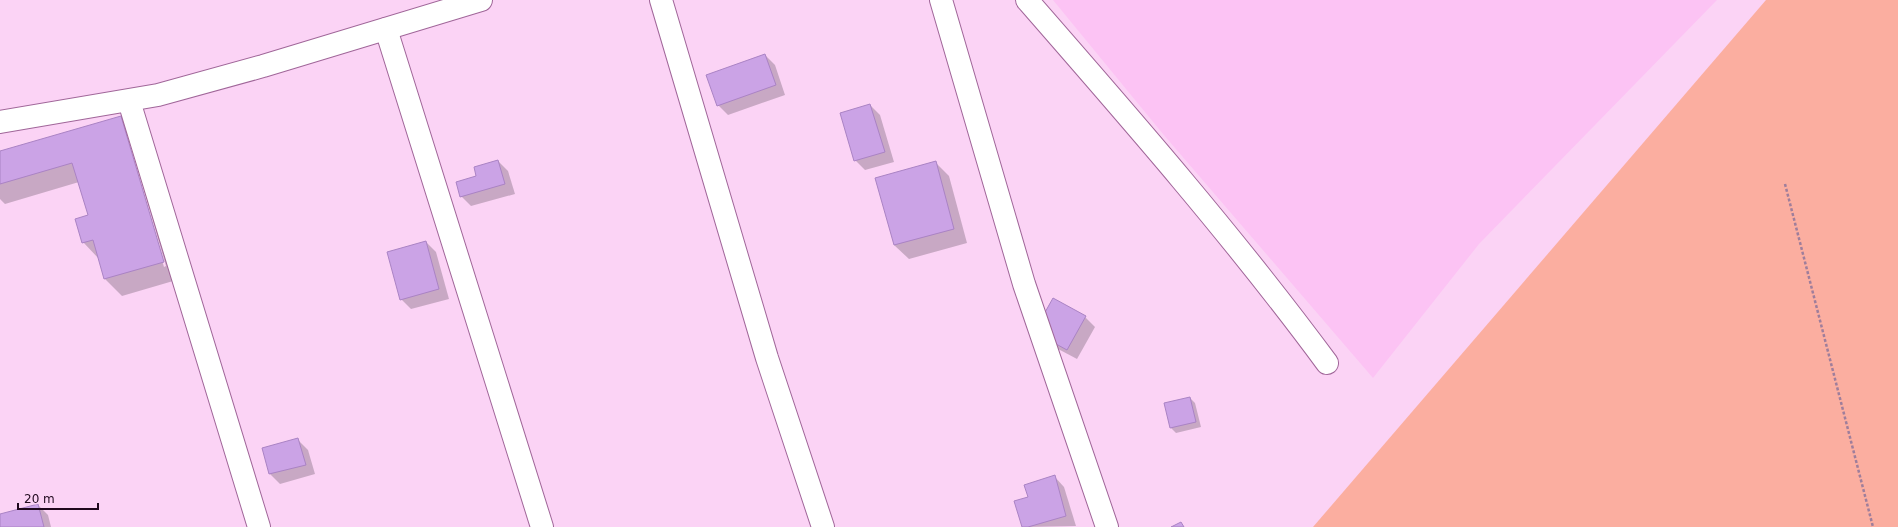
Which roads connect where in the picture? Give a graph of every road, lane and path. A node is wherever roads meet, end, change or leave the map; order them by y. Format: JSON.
{"nodes":[{"id":1,"x":481,"y":0,"type":"edge"},
{"id":2,"x":661,"y":0,"type":"edge"},
{"id":3,"x":941,"y":0,"type":"edge"},
{"id":4,"x":1027,"y":0,"type":"edge"},
{"id":5,"x":386,"y":29,"type":"junction"},
{"id":6,"x":129,"y":101,"type":"junction"},
{"id":7,"x":0,"y":122,"type":"edge"},
{"id":8,"x":1785,"y":184,"type":"dead end"},
{"id":9,"x":1327,"y":363,"type":"dead end"},
{"id":10,"x":259,"y":527,"type":"edge"},
{"id":11,"x":542,"y":527,"type":"edge"},
{"id":12,"x":823,"y":527,"type":"edge"},
{"id":13,"x":1106,"y":527,"type":"edge"},
{"id":14,"x":1873,"y":527,"type":"edge"}],
"edges":[{"from":1,"to":5,"type":"lane"},
{"from":2,"to":12,"type":"lane"},
{"from":3,"to":13,"type":"lane"},
{"from":4,"to":9,"type":"lane"},
{"from":5,"to":6,"type":"lane"},
{"from":5,"to":11,"type":"lane"},
{"from":6,"to":7,"type":"lane"},
{"from":6,"to":10,"type":"lane"},
{"from":8,"to":14,"type":"path"}]}
